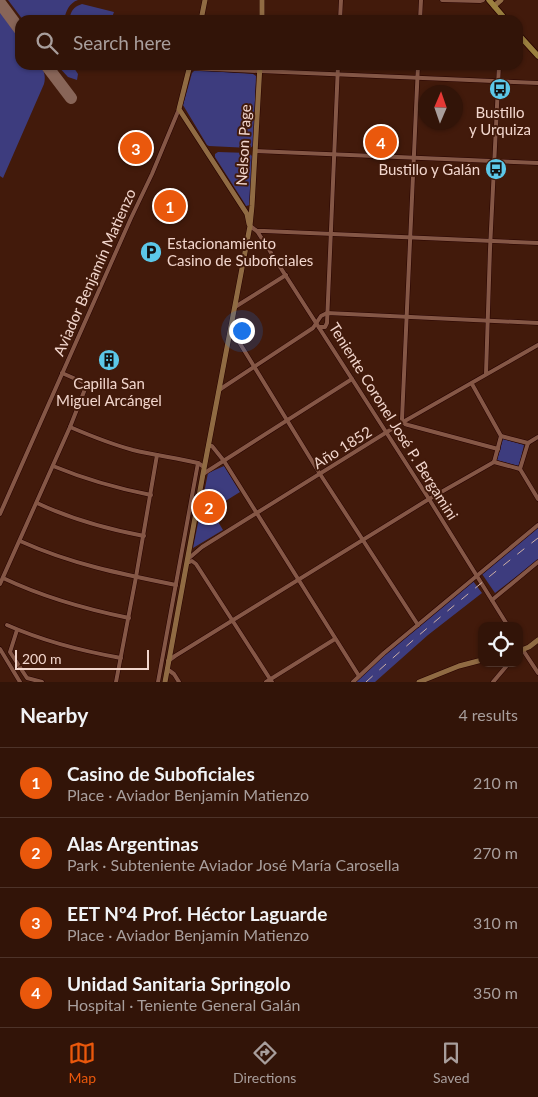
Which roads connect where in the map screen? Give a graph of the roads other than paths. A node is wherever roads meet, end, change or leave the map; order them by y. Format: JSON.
{"nodes":[{"id":1,"x":206,"y":0,"type":"edge"},
{"id":2,"x":262,"y":0,"type":"edge"},
{"id":3,"x":341,"y":0,"type":"edge"},
{"id":4,"x":421,"y":0,"type":"edge"},
{"id":5,"x":442,"y":0,"type":"edge"},
{"id":6,"x":483,"y":0,"type":"edge"},
{"id":7,"x":488,"y":0,"type":"edge"},
{"id":8,"x":501,"y":0,"type":"edge"},
{"id":9,"x":494,"y":6,"type":"junction"},
{"id":10,"x":202,"y":15,"type":"edge"},
{"id":11,"x":262,"y":15,"type":"edge"},
{"id":12,"x":340,"y":15,"type":"edge"},
{"id":13,"x":420,"y":15,"type":"edge"},
{"id":14,"x":500,"y":15,"type":"edge"},
{"id":15,"x":523,"y":40,"type":"edge"},
{"id":16,"x":538,"y":56,"type":"edge"},
{"id":17,"x":189,"y":70,"type":"edge"},
{"id":18,"x":260,"y":70,"type":"edge"},
{"id":19,"x":286,"y":70,"type":"edge"},
{"id":20,"x":338,"y":70,"type":"edge"},
{"id":21,"x":418,"y":70,"type":"edge"},
{"id":22,"x":499,"y":70,"type":"edge"},
{"id":23,"x":338,"y":74,"type":"junction"},
{"id":24,"x":418,"y":78,"type":"junction"},
{"id":25,"x":498,"y":81,"type":"junction"},
{"id":26,"x":538,"y":83,"type":"edge"},
{"id":27,"x":179,"y":109,"type":"junction"},
{"id":28,"x":255,"y":151,"type":"junction"},
{"id":29,"x":335,"y":154,"type":"junction"},
{"id":30,"x":414,"y":158,"type":"junction"},
{"id":31,"x":494,"y":161,"type":"junction"},
{"id":32,"x":538,"y":163,"type":"edge"},
{"id":33,"x":250,"y":226,"type":"junction"},
{"id":34,"x":258,"y":231,"type":"junction"},
{"id":35,"x":332,"y":234,"type":"junction"},
{"id":36,"x":410,"y":237,"type":"junction"},
{"id":37,"x":490,"y":240,"type":"junction"},
{"id":38,"x":538,"y":242,"type":"edge"},
{"id":39,"x":286,"y":275,"type":"junction"},
{"id":40,"x":235,"y":307,"type":"junction"},
{"id":41,"x":327,"y":313,"type":"junction"},
{"id":42,"x":407,"y":316,"type":"junction"},
{"id":43,"x":487,"y":320,"type":"junction"},
{"id":44,"x":538,"y":323,"type":"edge"},
{"id":45,"x":318,"y":325,"type":"junction"},
{"id":46,"x":230,"y":335,"type":"junction"},
{"id":47,"x":538,"y":345,"type":"edge"},
{"id":48,"x":254,"y":366,"type":"junction"},
{"id":49,"x":62,"y":373,"type":"junction"},
{"id":50,"x":486,"y":374,"type":"junction"},
{"id":51,"x":352,"y":379,"type":"junction"},
{"id":52,"x":472,"y":384,"type":"junction"},
{"id":53,"x":219,"y":390,"type":"junction"},
{"id":54,"x":287,"y":420,"type":"junction"},
{"id":55,"x":403,"y":422,"type":"junction"},
{"id":56,"x":70,"y":427,"type":"junction"},
{"id":57,"x":386,"y":432,"type":"junction"},
{"id":58,"x":501,"y":436,"type":"junction"},
{"id":59,"x":538,"y":437,"type":"edge"},
{"id":60,"x":528,"y":443,"type":"junction"},
{"id":61,"x":208,"y":446,"type":"junction"},
{"id":62,"x":498,"y":449,"type":"junction"},
{"id":63,"x":157,"y":455,"type":"junction"},
{"id":64,"x":224,"y":461,"type":"junction"},
{"id":65,"x":494,"y":462,"type":"junction"},
{"id":66,"x":198,"y":463,"type":"junction"},
{"id":67,"x":53,"y":466,"type":"junction"},
{"id":68,"x":204,"y":467,"type":"junction"},
{"id":69,"x":520,"y":468,"type":"junction"},
{"id":70,"x":203,"y":474,"type":"junction"},
{"id":71,"x":320,"y":474,"type":"junction"},
{"id":72,"x":151,"y":495,"type":"junction"},
{"id":73,"x":429,"y":499,"type":"junction"},
{"id":74,"x":538,"y":499,"type":"edge"},
{"id":75,"x":37,"y":503,"type":"junction"},
{"id":76,"x":257,"y":513,"type":"junction"},
{"id":77,"x":0,"y":514,"type":"edge"},
{"id":78,"x":538,"y":526,"type":"edge"},
{"id":79,"x":144,"y":536,"type":"junction"},
{"id":80,"x":363,"y":540,"type":"junction"},
{"id":81,"x":20,"y":541,"type":"junction"},
{"id":82,"x":187,"y":561,"type":"junction"},
{"id":83,"x":538,"y":562,"type":"edge"},
{"id":84,"x":477,"y":576,"type":"junction"},
{"id":85,"x":136,"y":577,"type":"junction"},
{"id":86,"x":3,"y":578,"type":"junction"},
{"id":87,"x":298,"y":580,"type":"junction"},
{"id":88,"x":0,"y":584,"type":"edge"},
{"id":89,"x":176,"y":585,"type":"junction"},
{"id":90,"x":492,"y":600,"type":"junction"},
{"id":91,"x":129,"y":618,"type":"junction"},
{"id":92,"x":232,"y":620,"type":"junction"},
{"id":93,"x":506,"y":622,"type":"edge"},
{"id":94,"x":7,"y":625,"type":"dead end"},
{"id":95,"x":418,"y":625,"type":"junction"},
{"id":96,"x":17,"y":630,"type":"junction"},
{"id":97,"x":335,"y":639,"type":"junction"},
{"id":98,"x":538,"y":640,"type":"edge"},
{"id":99,"x":523,"y":648,"type":"edge"},
{"id":100,"x":0,"y":649,"type":"edge"},
{"id":101,"x":523,"y":653,"type":"edge"},
{"id":102,"x":120,"y":658,"type":"junction"},
{"id":103,"x":168,"y":661,"type":"junction"},
{"id":104,"x":478,"y":661,"type":"edge"},
{"id":105,"x":505,"y":667,"type":"edge"},
{"id":106,"x":168,"y":669,"type":"junction"},
{"id":107,"x":538,"y":672,"type":"edge"},
{"id":108,"x":358,"y":676,"type":"junction"},
{"id":109,"x":270,"y":681,"type":"edge"},
{"id":110,"x":20,"y":682,"type":"edge"},
{"id":111,"x":42,"y":682,"type":"edge"},
{"id":112,"x":116,"y":682,"type":"edge"},
{"id":113,"x":158,"y":682,"type":"edge"},
{"id":114,"x":165,"y":682,"type":"edge"},
{"id":115,"x":179,"y":682,"type":"edge"},
{"id":116,"x":352,"y":682,"type":"edge"},
{"id":117,"x":419,"y":682,"type":"edge"},
{"id":118,"x":492,"y":682,"type":"edge"}],
"edges":[{"from":1,"to":10,"type":"street"},
{"from":2,"to":11,"type":"street"},
{"from":3,"to":12,"type":"street"},
{"from":4,"to":13,"type":"street"},
{"from":5,"to":6,"type":"street"},
{"from":7,"to":9,"type":"main road"},
{"from":8,"to":9,"type":"street"},
{"from":9,"to":14,"type":"main road"},
{"from":15,"to":16,"type":"main road"},
{"from":17,"to":27,"type":"street","name":"Aviador Benjamín Matienzo"},
{"from":18,"to":28,"type":"street","name":"Nelson Page"},
{"from":19,"to":23,"type":"street"},
{"from":20,"to":23,"type":"street"},
{"from":21,"to":24,"type":"street"},
{"from":22,"to":25,"type":"street"},
{"from":23,"to":24,"type":"street"},
{"from":23,"to":29,"type":"street"},
{"from":24,"to":25,"type":"street"},
{"from":24,"to":30,"type":"street"},
{"from":25,"to":26,"type":"street"},
{"from":25,"to":31,"type":"street"},
{"from":27,"to":33,"type":"street"},
{"from":27,"to":49,"type":"street","name":"Aviador Benjamín Matienzo"},
{"from":28,"to":29,"type":"street"},
{"from":28,"to":33,"type":"street","name":"Nelson Page"},
{"from":29,"to":30,"type":"street"},
{"from":29,"to":35,"type":"street"},
{"from":30,"to":31,"type":"street"},
{"from":30,"to":36,"type":"street"},
{"from":31,"to":32,"type":"street"},
{"from":31,"to":37,"type":"street"},
{"from":33,"to":34,"type":"street"},
{"from":33,"to":40,"type":"street","name":"Nelson Page"},
{"from":34,"to":35,"type":"street"},
{"from":34,"to":39,"type":"street","name":"Teniente Coronel José P. Bergamini"},
{"from":35,"to":36,"type":"street"},
{"from":35,"to":41,"type":"street"},
{"from":36,"to":37,"type":"street"},
{"from":36,"to":42,"type":"street"},
{"from":37,"to":38,"type":"street"},
{"from":37,"to":43,"type":"street"},
{"from":39,"to":40,"type":"street"},
{"from":39,"to":45,"type":"street","name":"Teniente Coronel José P. Bergamini"},
{"from":40,"to":46,"type":"street","name":"Nelson Page"},
{"from":41,"to":42,"type":"street"},
{"from":41,"to":45,"type":"street"},
{"from":41,"to":45,"type":"street"},
{"from":42,"to":43,"type":"street"},
{"from":42,"to":55,"type":"street"},
{"from":43,"to":44,"type":"street"},
{"from":43,"to":50,"type":"street"},
{"from":45,"to":48,"type":"street"},
{"from":45,"to":51,"type":"street","name":"Teniente Coronel José P. Bergamini"},
{"from":46,"to":48,"type":"street"},
{"from":46,"to":53,"type":"street","name":"Nelson Page"},
{"from":47,"to":50,"type":"street","name":"Año 1852"},
{"from":48,"to":53,"type":"street"},
{"from":48,"to":54,"type":"street"},
{"from":49,"to":56,"type":"street"},
{"from":49,"to":77,"type":"street","name":"Aviador Benjamín Matienzo"},
{"from":50,"to":52,"type":"street","name":"Año 1852"},
{"from":51,"to":54,"type":"street"},
{"from":51,"to":57,"type":"street","name":"Teniente Coronel José P. Bergamini"},
{"from":52,"to":55,"type":"street","name":"Año 1852"},
{"from":52,"to":58,"type":"street"},
{"from":53,"to":61,"type":"street","name":"Nelson Page"},
{"from":54,"to":64,"type":"street"},
{"from":54,"to":71,"type":"street"},
{"from":55,"to":57,"type":"street","name":"Año 1852"},
{"from":55,"to":62,"type":"street"},
{"from":56,"to":63,"type":"street"},
{"from":56,"to":67,"type":"street"},
{"from":57,"to":71,"type":"street","name":"Año 1852"},
{"from":57,"to":73,"type":"street","name":"Teniente Coronel José P. Bergamini"},
{"from":58,"to":60,"type":"street"},
{"from":58,"to":62,"type":"street"},
{"from":59,"to":60,"type":"street"},
{"from":60,"to":69,"type":"street"},
{"from":61,"to":64,"type":"street"},
{"from":61,"to":68,"type":"street","name":"Nelson Page"},
{"from":62,"to":65,"type":"street"},
{"from":63,"to":66,"type":"street"},
{"from":63,"to":72,"type":"street"},
{"from":64,"to":70,"type":"street"},
{"from":64,"to":76,"type":"street"},
{"from":65,"to":69,"type":"street"},
{"from":65,"to":73,"type":"street"},
{"from":66,"to":68,"type":"street"},
{"from":66,"to":89,"type":"street"},
{"from":67,"to":72,"type":"street"},
{"from":67,"to":75,"type":"street"},
{"from":68,"to":70,"type":"street","name":"Nelson Page"},
{"from":69,"to":74,"type":"street"},
{"from":70,"to":82,"type":"street","name":"Nelson Page"},
{"from":71,"to":76,"type":"street","name":"Año 1852"},
{"from":71,"to":80,"type":"street"},
{"from":72,"to":79,"type":"street"},
{"from":73,"to":80,"type":"street"},
{"from":73,"to":84,"type":"street","name":"Teniente Coronel José P. Bergamini"},
{"from":75,"to":79,"type":"street"},
{"from":75,"to":81,"type":"street"},
{"from":76,"to":82,"type":"street","name":"Año 1852"},
{"from":76,"to":87,"type":"street"},
{"from":78,"to":84,"type":"street"},
{"from":79,"to":85,"type":"street"},
{"from":80,"to":87,"type":"street"},
{"from":80,"to":95,"type":"street"},
{"from":81,"to":85,"type":"street"},
{"from":81,"to":86,"type":"street"},
{"from":82,"to":92,"type":"street"},
{"from":82,"to":103,"type":"street","name":"Nelson Page"},
{"from":83,"to":90,"type":"street"},
{"from":84,"to":90,"type":"street","name":"Teniente Coronel José P. Bergamini"},
{"from":84,"to":95,"type":"street"},
{"from":85,"to":89,"type":"street"},
{"from":85,"to":91,"type":"street"},
{"from":86,"to":88,"type":"street"},
{"from":86,"to":91,"type":"street"},
{"from":87,"to":92,"type":"street"},
{"from":87,"to":97,"type":"street"},
{"from":89,"to":113,"type":"street"},
{"from":90,"to":93,"type":"street","name":"Teniente Coronel José P. Bergamini"},
{"from":91,"to":102,"type":"street"},
{"from":92,"to":103,"type":"street"},
{"from":92,"to":109,"type":"street"},
{"from":94,"to":96,"type":"street"},
{"from":95,"to":108,"type":"street"},
{"from":96,"to":102,"type":"street"},
{"from":96,"to":111,"type":"street"},
{"from":97,"to":108,"type":"street"},
{"from":97,"to":109,"type":"street"},
{"from":98,"to":99,"type":"street"},
{"from":100,"to":110,"type":"street"},
{"from":101,"to":107,"type":"street"},
{"from":102,"to":112,"type":"street"},
{"from":103,"to":106,"type":"street","name":"Nelson Page"},
{"from":104,"to":117,"type":"street"},
{"from":105,"to":118,"type":"street"},
{"from":106,"to":114,"type":"street","name":"Nelson Page"},
{"from":106,"to":115,"type":"street"},
{"from":108,"to":116,"type":"street"}]}
